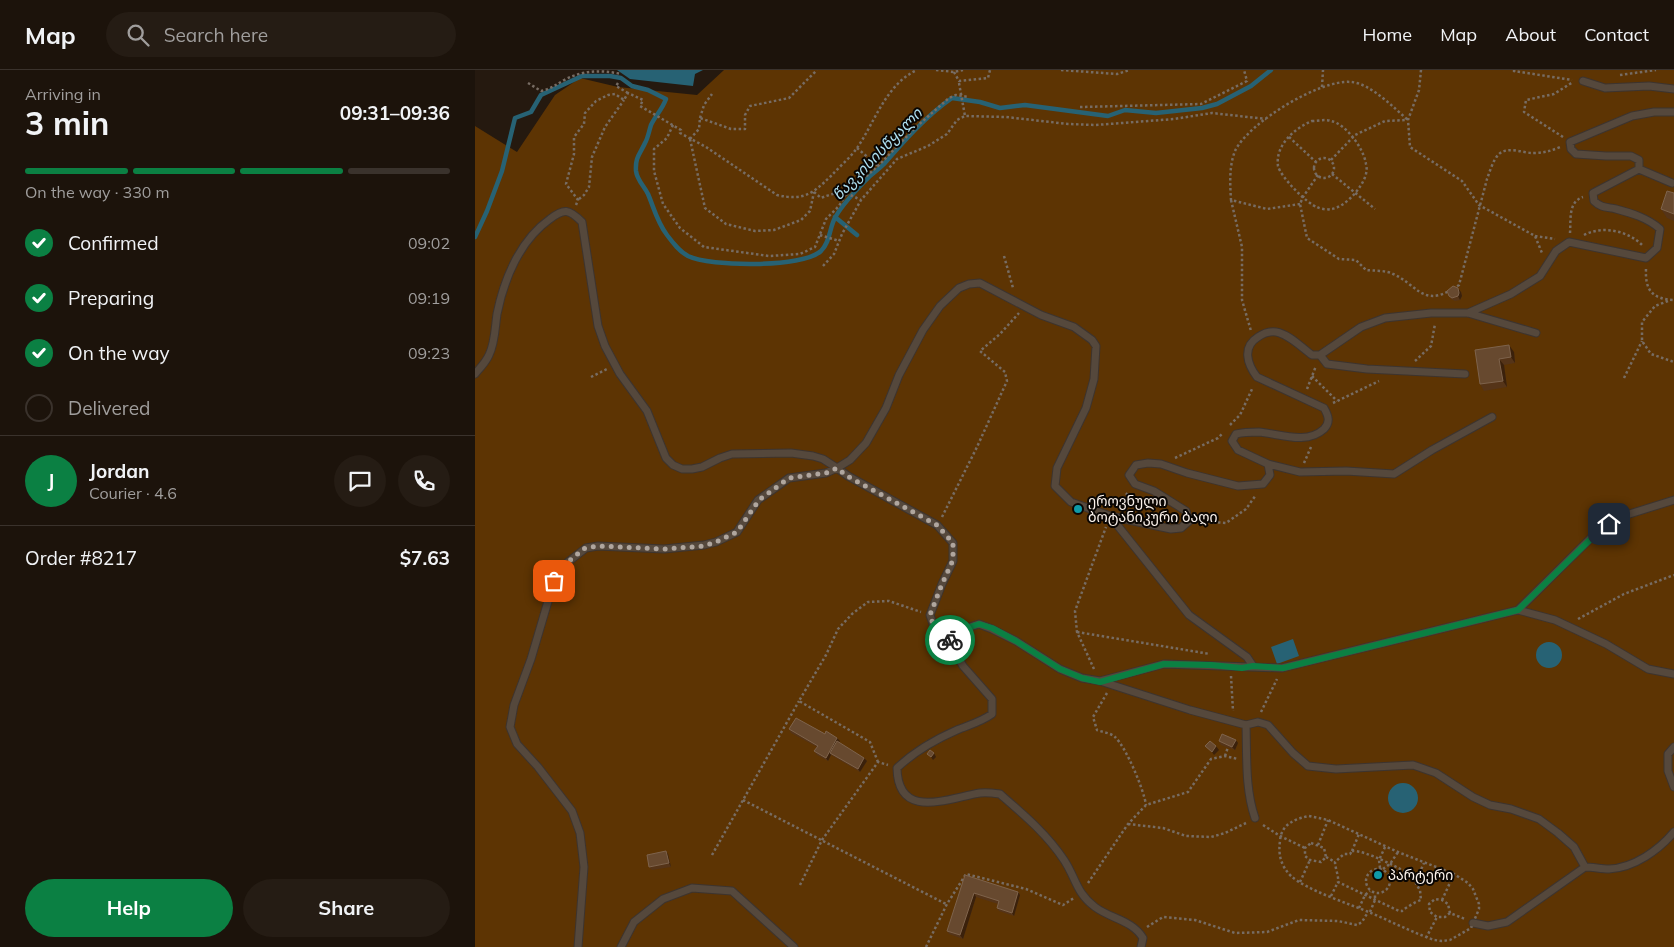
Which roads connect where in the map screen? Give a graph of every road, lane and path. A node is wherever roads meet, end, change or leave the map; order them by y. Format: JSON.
{"nodes":[{"id":1,"x":817,"y":70,"type":"edge"},
{"id":2,"x":917,"y":70,"type":"edge"},
{"id":3,"x":936,"y":70,"type":"edge"},
{"id":4,"x":963,"y":70,"type":"edge"},
{"id":5,"x":990,"y":70,"type":"edge"},
{"id":6,"x":1061,"y":70,"type":"edge"},
{"id":7,"x":1130,"y":70,"type":"edge"},
{"id":8,"x":1244,"y":70,"type":"edge"},
{"id":9,"x":1323,"y":70,"type":"edge"},
{"id":10,"x":1421,"y":70,"type":"edge"},
{"id":11,"x":1515,"y":70,"type":"edge"},
{"id":12,"x":954,"y":72,"type":"junction"},
{"id":13,"x":621,"y":74,"type":"dead end"},
{"id":14,"x":1566,"y":79,"type":"dead end"},
{"id":15,"x":1580,"y":81,"type":"joint"},
{"id":16,"x":959,"y":82,"type":"junction"},
{"id":17,"x":528,"y":83,"type":"dead end"},
{"id":18,"x":618,"y":83,"type":"dead end"},
{"id":19,"x":1322,"y":87,"type":"junction"},
{"id":20,"x":1674,"y":89,"type":"edge"},
{"id":21,"x":628,"y":92,"type":"junction"},
{"id":22,"x":712,"y":94,"type":"dead end"},
{"id":23,"x":969,"y":97,"type":"dead end"},
{"id":24,"x":624,"y":100,"type":"junction"},
{"id":25,"x":1080,"y":107,"type":"dead end"},
{"id":26,"x":1674,"y":112,"type":"edge"},
{"id":27,"x":965,"y":116,"type":"junction"},
{"id":28,"x":700,"y":118,"type":"junction"},
{"id":29,"x":1266,"y":119,"type":"junction"},
{"id":30,"x":1408,"y":120,"type":"junction"},
{"id":31,"x":671,"y":124,"type":"junction"},
{"id":32,"x":1289,"y":137,"type":"junction"},
{"id":33,"x":1353,"y":137,"type":"junction"},
{"id":34,"x":690,"y":139,"type":"junction"},
{"id":35,"x":1570,"y":142,"type":"junction"},
{"id":36,"x":857,"y":148,"type":"junction"},
{"id":37,"x":1331,"y":160,"type":"junction"},
{"id":38,"x":1317,"y":162,"type":"junction"},
{"id":39,"x":878,"y":166,"type":"junction"},
{"id":40,"x":1639,"y":169,"type":"junction"},
{"id":41,"x":1332,"y":174,"type":"junction"},
{"id":42,"x":1318,"y":175,"type":"junction"},
{"id":43,"x":1672,"y":183,"type":"dead end"},
{"id":44,"x":814,"y":192,"type":"junction"},
{"id":45,"x":846,"y":194,"type":"junction"},
{"id":46,"x":1355,"y":194,"type":"junction"},
{"id":47,"x":1303,"y":197,"type":"junction"},
{"id":48,"x":1578,"y":198,"type":"dead end"},
{"id":49,"x":578,"y":200,"type":"junction"},
{"id":50,"x":861,"y":200,"type":"junction"},
{"id":51,"x":1231,"y":200,"type":"junction"},
{"id":52,"x":1300,"y":204,"type":"junction"},
{"id":53,"x":1479,"y":205,"type":"junction"},
{"id":54,"x":1375,"y":209,"type":"dead end"},
{"id":55,"x":573,"y":213,"type":"junction"},
{"id":56,"x":820,"y":235,"type":"junction"},
{"id":57,"x":1535,"y":236,"type":"junction"},
{"id":58,"x":839,"y":241,"type":"junction"},
{"id":59,"x":1569,"y":242,"type":"junction"},
{"id":60,"x":1004,"y":256,"type":"dead end"},
{"id":61,"x":1646,"y":258,"type":"junction"},
{"id":62,"x":1546,"y":265,"type":"junction"},
{"id":63,"x":823,"y":266,"type":"dead end"},
{"id":64,"x":1669,"y":300,"type":"junction"},
{"id":65,"x":1674,"y":300,"type":"edge"},
{"id":66,"x":1016,"y":302,"type":"junction"},
{"id":67,"x":1431,"y":313,"type":"junction"},
{"id":68,"x":1468,"y":313,"type":"junction"},
{"id":69,"x":1017,"y":317,"type":"dead end"},
{"id":70,"x":1536,"y":333,"type":"dead end"},
{"id":71,"x":1254,"y":339,"type":"junction"},
{"id":72,"x":1642,"y":341,"type":"junction"},
{"id":73,"x":1320,"y":355,"type":"junction"},
{"id":74,"x":1674,"y":362,"type":"edge"},
{"id":75,"x":615,"y":365,"type":"junction"},
{"id":76,"x":1405,"y":371,"type":"junction"},
{"id":77,"x":475,"y":374,"type":"edge"},
{"id":78,"x":1465,"y":374,"type":"dead end"},
{"id":79,"x":591,"y":377,"type":"dead end"},
{"id":80,"x":1257,"y":377,"type":"junction"},
{"id":81,"x":1624,"y":378,"type":"dead end"},
{"id":82,"x":1381,"y":380,"type":"dead end"},
{"id":83,"x":1304,"y":397,"type":"junction"},
{"id":84,"x":1492,"y":417,"type":"dead end"},
{"id":85,"x":1229,"y":426,"type":"dead end"},
{"id":86,"x":1223,"y":432,"type":"dead end"},
{"id":87,"x":1317,"y":435,"type":"junction"},
{"id":88,"x":1161,"y":464,"type":"junction"},
{"id":89,"x":1268,"y":464,"type":"junction"},
{"id":90,"x":837,"y":468,"type":"junction"},
{"id":91,"x":1300,"y":472,"type":"junction"},
{"id":92,"x":1135,"y":484,"type":"junction"},
{"id":93,"x":1258,"y":491,"type":"dead end"},
{"id":94,"x":1674,"y":500,"type":"edge"},
{"id":95,"x":1110,"y":516,"type":"junction"},
{"id":96,"x":1189,"y":521,"type":"junction"},
{"id":97,"x":937,"y":525,"type":"junction"},
{"id":98,"x":1674,"y":575,"type":"edge"},
{"id":99,"x":1518,"y":610,"type":"junction"},
{"id":100,"x":930,"y":615,"type":"junction"},
{"id":101,"x":1566,"y":625,"type":"junction"},
{"id":102,"x":1077,"y":632,"type":"junction"},
{"id":103,"x":949,"y":641,"type":"junction"},
{"id":104,"x":1214,"y":654,"type":"dead end"},
{"id":105,"x":1253,"y":666,"type":"junction"},
{"id":106,"x":1230,"y":667,"type":"junction"},
{"id":107,"x":1283,"y":668,"type":"junction"},
{"id":108,"x":1674,"y":674,"type":"edge"},
{"id":109,"x":1100,"y":682,"type":"junction"},
{"id":110,"x":799,"y":701,"type":"junction"},
{"id":111,"x":1234,"y":722,"type":"junction"},
{"id":112,"x":1258,"y":722,"type":"junction"},
{"id":113,"x":1246,"y":725,"type":"junction"},
{"id":114,"x":1228,"y":747,"type":"edge"},
{"id":115,"x":1674,"y":748,"type":"edge"},
{"id":116,"x":1225,"y":756,"type":"junction"},
{"id":117,"x":878,"y":762,"type":"junction"},
{"id":118,"x":1247,"y":762,"type":"junction"},
{"id":119,"x":897,"y":768,"type":"junction"},
{"id":120,"x":1674,"y":787,"type":"edge"},
{"id":121,"x":743,"y":800,"type":"junction"},
{"id":122,"x":1146,"y":805,"type":"junction"},
{"id":123,"x":1255,"y":818,"type":"junction"},
{"id":124,"x":1328,"y":820,"type":"junction"},
{"id":125,"x":1128,"y":824,"type":"junction"},
{"id":126,"x":1674,"y":832,"type":"edge"},
{"id":127,"x":1359,"y":834,"type":"junction"},
{"id":128,"x":1280,"y":836,"type":"junction"},
{"id":129,"x":822,"y":840,"type":"junction"},
{"id":130,"x":1318,"y":845,"type":"junction"},
{"id":131,"x":1385,"y":847,"type":"junction"},
{"id":132,"x":1305,"y":848,"type":"junction"},
{"id":133,"x":1352,"y":851,"type":"junction"},
{"id":134,"x":1397,"y":852,"type":"junction"},
{"id":135,"x":712,"y":855,"type":"dead end"},
{"id":136,"x":1326,"y":857,"type":"junction"},
{"id":137,"x":1310,"y":860,"type":"junction"},
{"id":138,"x":1379,"y":860,"type":"junction"},
{"id":139,"x":1335,"y":862,"type":"junction"},
{"id":140,"x":1424,"y":863,"type":"junction"},
{"id":141,"x":1390,"y":864,"type":"junction"},
{"id":142,"x":1585,"y":866,"type":"junction"},
{"id":143,"x":1382,"y":869,"type":"junction"},
{"id":144,"x":1454,"y":874,"type":"junction"},
{"id":145,"x":1417,"y":878,"type":"junction"},
{"id":146,"x":1300,"y":882,"type":"junction"},
{"id":147,"x":1338,"y":882,"type":"junction"},
{"id":148,"x":800,"y":885,"type":"dead end"},
{"id":149,"x":1370,"y":891,"type":"junction"},
{"id":150,"x":1375,"y":893,"type":"junction"},
{"id":151,"x":1081,"y":894,"type":"junction"},
{"id":152,"x":1331,"y":896,"type":"junction"},
{"id":153,"x":1365,"y":896,"type":"junction"},
{"id":154,"x":1375,"y":900,"type":"junction"},
{"id":155,"x":1421,"y":900,"type":"junction"},
{"id":156,"x":1442,"y":900,"type":"junction"},
{"id":157,"x":947,"y":904,"type":"junction"},
{"id":158,"x":1429,"y":904,"type":"junction"},
{"id":159,"x":1359,"y":908,"type":"junction"},
{"id":160,"x":1369,"y":912,"type":"junction"},
{"id":161,"x":1450,"y":913,"type":"junction"},
{"id":162,"x":1437,"y":917,"type":"junction"},
{"id":163,"x":1473,"y":923,"type":"junction"},
{"id":164,"x":1138,"y":930,"type":"junction"},
{"id":165,"x":1427,"y":938,"type":"junction"},
{"id":166,"x":578,"y":947,"type":"edge"},
{"id":167,"x":621,"y":947,"type":"edge"},
{"id":168,"x":794,"y":947,"type":"edge"},
{"id":169,"x":926,"y":947,"type":"edge"},
{"id":170,"x":1141,"y":947,"type":"edge"}],
"edges":[{"from":1,"to":28,"type":"path"},
{"from":2,"to":36,"type":"path"},
{"from":3,"to":12,"type":"path"},
{"from":4,"to":12,"type":"path"},
{"from":5,"to":16,"type":"path"},
{"from":6,"to":7,"type":"path"},
{"from":8,"to":25,"type":"path"},
{"from":9,"to":19,"type":"path"},
{"from":10,"to":30,"type":"path"},
{"from":11,"to":14,"type":"path"},
{"from":12,"to":16,"type":"path"},
{"from":13,"to":17,"type":"path"},
{"from":15,"to":20,"type":"lane"},
{"from":15,"to":35,"type":"path"},
{"from":16,"to":27,"type":"path","bridge":true},
{"from":18,"to":21,"type":"path"},
{"from":19,"to":29,"type":"path"},
{"from":19,"to":30,"type":"path"},
{"from":21,"to":24,"type":"path"},
{"from":21,"to":31,"type":"path"},
{"from":22,"to":28,"type":"path"},
{"from":23,"to":39,"type":"path"},
{"from":24,"to":49,"type":"path"},
{"from":24,"to":49,"type":"path"},
{"from":26,"to":35,"type":"lane"},
{"from":27,"to":29,"type":"path"},
{"from":27,"to":50,"type":"path"},
{"from":28,"to":34,"type":"path"},
{"from":29,"to":51,"type":"path"},
{"from":30,"to":33,"type":"path"},
{"from":30,"to":53,"type":"path"},
{"from":31,"to":34,"type":"path"},
{"from":31,"to":56,"type":"path"},
{"from":32,"to":33,"type":"path"},
{"from":32,"to":38,"type":"path"},
{"from":32,"to":47,"type":"path"},
{"from":33,"to":37,"type":"path"},
{"from":33,"to":46,"type":"path"},
{"from":34,"to":44,"type":"path"},
{"from":34,"to":44,"type":"path"},
{"from":35,"to":40,"type":"lane"},
{"from":35,"to":53,"type":"path"},
{"from":36,"to":39,"type":"path"},
{"from":36,"to":44,"type":"path"},
{"from":37,"to":38,"type":"path"},
{"from":37,"to":41,"type":"path"},
{"from":38,"to":42,"type":"path"},
{"from":39,"to":45,"type":"path"},
{"from":40,"to":43,"type":"lane"},
{"from":40,"to":61,"type":"lane"},
{"from":41,"to":42,"type":"path"},
{"from":41,"to":46,"type":"path"},
{"from":42,"to":47,"type":"path"},
{"from":44,"to":45,"type":"path"},
{"from":45,"to":50,"type":"path"},
{"from":45,"to":56,"type":"path"},
{"from":46,"to":47,"type":"path"},
{"from":46,"to":54,"type":"path"},
{"from":47,"to":52,"type":"path"},
{"from":48,"to":59,"type":"path"},
{"from":49,"to":55,"type":"path"},
{"from":50,"to":58,"type":"path"},
{"from":51,"to":52,"type":"path"},
{"from":51,"to":71,"type":"path"},
{"from":52,"to":53,"type":"path"},
{"from":53,"to":57,"type":"path"},
{"from":55,"to":75,"type":"lane"},
{"from":55,"to":77,"type":"lane"},
{"from":56,"to":58,"type":"path"},
{"from":57,"to":59,"type":"path"},
{"from":57,"to":62,"type":"path"},
{"from":58,"to":63,"type":"path"},
{"from":59,"to":61,"type":"lane"},
{"from":59,"to":61,"type":"path"},
{"from":59,"to":62,"type":"lane"},
{"from":60,"to":66,"type":"path"},
{"from":61,"to":64,"type":"path"},
{"from":62,"to":68,"type":"lane"},
{"from":64,"to":65,"type":"path"},
{"from":64,"to":72,"type":"path"},
{"from":66,"to":90,"type":"lane"},
{"from":66,"to":95,"type":"lane"},
{"from":67,"to":68,"type":"lane"},
{"from":67,"to":73,"type":"lane"},
{"from":67,"to":76,"type":"path"},
{"from":68,"to":70,"type":"lane"},
{"from":69,"to":97,"type":"path"},
{"from":71,"to":73,"type":"lane"},
{"from":71,"to":80,"type":"lane"},
{"from":72,"to":74,"type":"path"},
{"from":72,"to":81,"type":"path"},
{"from":73,"to":76,"type":"lane"},
{"from":75,"to":79,"type":"path"},
{"from":75,"to":90,"type":"lane"},
{"from":76,"to":78,"type":"lane"},
{"from":80,"to":83,"type":"lane"},
{"from":80,"to":85,"type":"path"},
{"from":82,"to":83,"type":"path"},
{"from":83,"to":87,"type":"lane"},
{"from":84,"to":91,"type":"lane"},
{"from":86,"to":88,"type":"path"},
{"from":87,"to":89,"type":"lane"},
{"from":87,"to":91,"type":"path"},
{"from":88,"to":89,"type":"lane"},
{"from":88,"to":92,"type":"lane"},
{"from":89,"to":91,"type":"lane"},
{"from":90,"to":97,"type":"lane"},
{"from":90,"to":166,"type":"lane"},
{"from":92,"to":95,"type":"path"},
{"from":92,"to":96,"type":"lane"},
{"from":93,"to":96,"type":"path"},
{"from":94,"to":99,"type":"lane"},
{"from":95,"to":96,"type":"lane"},
{"from":95,"to":102,"type":"path"},
{"from":95,"to":105,"type":"lane"},
{"from":97,"to":100,"type":"lane"},
{"from":98,"to":101,"type":"path"},
{"from":99,"to":101,"type":"lane"},
{"from":99,"to":107,"type":"lane"},
{"from":100,"to":103,"type":"lane"},
{"from":100,"to":110,"type":"path"},
{"from":101,"to":108,"type":"lane"},
{"from":102,"to":104,"type":"path"},
{"from":102,"to":109,"type":"path"},
{"from":103,"to":109,"type":"lane"},
{"from":103,"to":119,"type":"lane"},
{"from":105,"to":106,"type":"lane"},
{"from":105,"to":107,"type":"lane"},
{"from":106,"to":109,"type":"lane"},
{"from":106,"to":111,"type":"path"},
{"from":107,"to":112,"type":"path"},
{"from":109,"to":111,"type":"lane"},
{"from":109,"to":122,"type":"path"},
{"from":110,"to":117,"type":"path"},
{"from":110,"to":121,"type":"path"},
{"from":111,"to":113,"type":"lane"},
{"from":112,"to":113,"type":"lane"},
{"from":112,"to":142,"type":"lane"},
{"from":113,"to":118,"type":"lane"},
{"from":114,"to":116,"type":"path"},
{"from":115,"to":120,"type":"lane"},
{"from":116,"to":118,"type":"path"},
{"from":116,"to":122,"type":"path"},
{"from":117,"to":119,"type":"path"},
{"from":117,"to":129,"type":"path"},
{"from":118,"to":123,"type":"lane"},
{"from":119,"to":151,"type":"lane"},
{"from":121,"to":129,"type":"path"},
{"from":121,"to":135,"type":"path"},
{"from":122,"to":125,"type":"path"},
{"from":123,"to":125,"type":"path"},
{"from":123,"to":128,"type":"path"},
{"from":124,"to":127,"type":"path"},
{"from":124,"to":128,"type":"path"},
{"from":124,"to":130,"type":"path"},
{"from":125,"to":151,"type":"path"},
{"from":126,"to":142,"type":"lane"},
{"from":127,"to":131,"type":"path"},
{"from":127,"to":133,"type":"path"},
{"from":128,"to":132,"type":"path"},
{"from":128,"to":146,"type":"path"},
{"from":129,"to":148,"type":"path"},
{"from":129,"to":157,"type":"path"},
{"from":130,"to":132,"type":"path"},
{"from":130,"to":136,"type":"path"},
{"from":131,"to":134,"type":"path"},
{"from":131,"to":138,"type":"path"},
{"from":132,"to":137,"type":"path"},
{"from":133,"to":138,"type":"path"},
{"from":133,"to":139,"type":"path"},
{"from":134,"to":140,"type":"path"},
{"from":134,"to":141,"type":"path"},
{"from":136,"to":137,"type":"path"},
{"from":136,"to":139,"type":"path"},
{"from":137,"to":146,"type":"path"},
{"from":138,"to":141,"type":"path"},
{"from":138,"to":143,"type":"path"},
{"from":139,"to":147,"type":"path"},
{"from":140,"to":144,"type":"path"},
{"from":140,"to":145,"type":"path"},
{"from":141,"to":143,"type":"path"},
{"from":141,"to":145,"type":"path"},
{"from":142,"to":163,"type":"lane"},
{"from":143,"to":149,"type":"path"},
{"from":143,"to":150,"type":"path"},
{"from":144,"to":156,"type":"path"},
{"from":144,"to":163,"type":"path"},
{"from":145,"to":155,"type":"path"},
{"from":146,"to":152,"type":"path"},
{"from":147,"to":152,"type":"path"},
{"from":147,"to":153,"type":"path"},
{"from":149,"to":150,"type":"path"},
{"from":149,"to":153,"type":"path"},
{"from":150,"to":154,"type":"path"},
{"from":151,"to":157,"type":"path"},
{"from":151,"to":164,"type":"lane"},
{"from":152,"to":159,"type":"path"},
{"from":153,"to":154,"type":"path"},
{"from":153,"to":159,"type":"path"},
{"from":154,"to":155,"type":"path"},
{"from":154,"to":160,"type":"path"},
{"from":155,"to":158,"type":"path"},
{"from":156,"to":158,"type":"path"},
{"from":156,"to":161,"type":"path"},
{"from":157,"to":169,"type":"path"},
{"from":158,"to":162,"type":"path"},
{"from":159,"to":160,"type":"path"},
{"from":160,"to":164,"type":"path"},
{"from":160,"to":165,"type":"path"},
{"from":161,"to":162,"type":"path"},
{"from":161,"to":163,"type":"path"},
{"from":162,"to":165,"type":"path"},
{"from":163,"to":165,"type":"path"},
{"from":164,"to":170,"type":"lane"},
{"from":167,"to":168,"type":"lane"}]}
